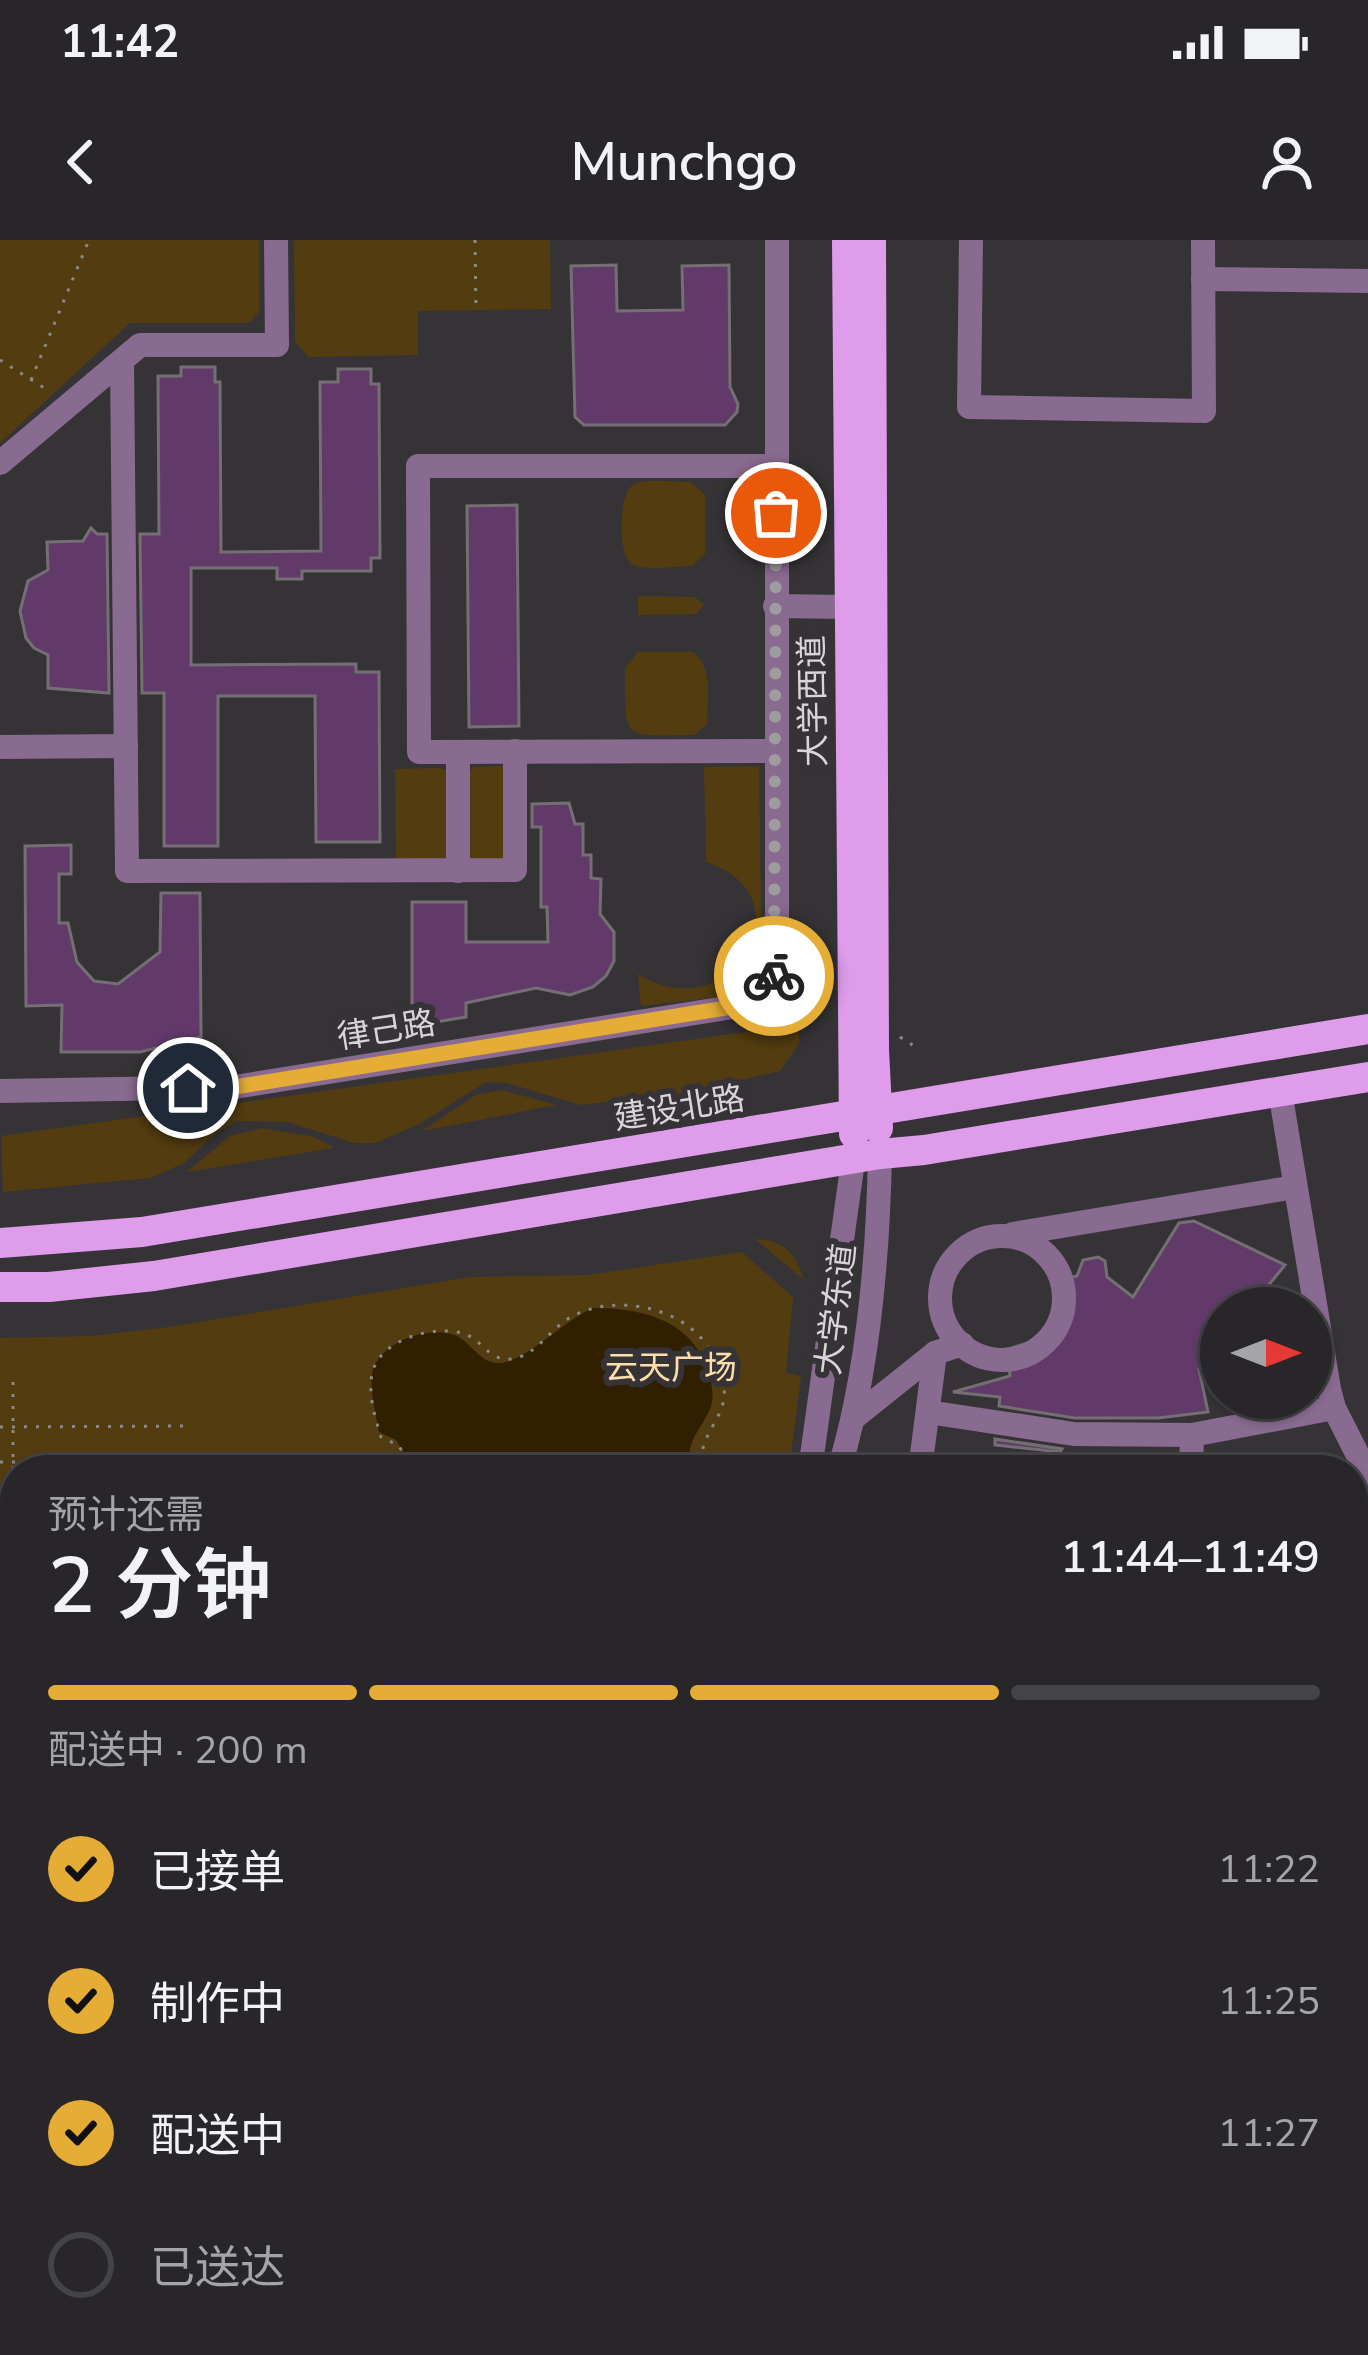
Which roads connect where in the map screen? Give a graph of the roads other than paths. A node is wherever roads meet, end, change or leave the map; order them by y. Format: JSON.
{"nodes":[{"id":1,"x":275,"y":240,"type":"edge"},
{"id":2,"x":777,"y":240,"type":"edge"},
{"id":3,"x":847,"y":240,"type":"edge"},
{"id":4,"x":871,"y":240,"type":"edge"},
{"id":5,"x":971,"y":240,"type":"edge"},
{"id":6,"x":1203,"y":240,"type":"edge"},
{"id":7,"x":1203,"y":280,"type":"junction"},
{"id":8,"x":1368,"y":280,"type":"edge"},
{"id":9,"x":122,"y":361,"type":"junction"},
{"id":10,"x":0,"y":463,"type":"edge"},
{"id":11,"x":776,"y":466,"type":"junction"},
{"id":12,"x":775,"y":606,"type":"junction"},
{"id":13,"x":847,"y":607,"type":"junction"},
{"id":14,"x":126,"y":746,"type":"junction"},
{"id":15,"x":0,"y":747,"type":"edge"},
{"id":16,"x":515,"y":751,"type":"junction"},
{"id":17,"x":775,"y":751,"type":"junction"},
{"id":18,"x":458,"y":752,"type":"junction"},
{"id":19,"x":458,"y":872,"type":"junction"},
{"id":20,"x":1368,"y":1029,"type":"edge"},
{"id":21,"x":1368,"y":1077,"type":"edge"},
{"id":22,"x":0,"y":1091,"type":"edge"},
{"id":23,"x":1280,"y":1091,"type":"junction"},
{"id":24,"x":866,"y":1112,"type":"junction"},
{"id":25,"x":866,"y":1157,"type":"junction"},
{"id":26,"x":1295,"y":1187,"type":"junction"},
{"id":27,"x":1011,"y":1234,"type":"junction"},
{"id":28,"x":0,"y":1243,"type":"edge"},
{"id":29,"x":0,"y":1287,"type":"edge"},
{"id":30,"x":962,"y":1344,"type":"junction"},
{"id":31,"x":935,"y":1353,"type":"junction"},
{"id":32,"x":1334,"y":1408,"type":"junction"},
{"id":33,"x":928,"y":1412,"type":"junction"},
{"id":34,"x":855,"y":1417,"type":"junction"},
{"id":35,"x":1192,"y":1436,"type":"junction"},
{"id":36,"x":813,"y":1455,"type":"edge"},
{"id":37,"x":844,"y":1455,"type":"edge"},
{"id":38,"x":922,"y":1455,"type":"edge"},
{"id":39,"x":1191,"y":1455,"type":"edge"},
{"id":40,"x":1358,"y":1455,"type":"edge"}],
"edges":[{"from":1,"to":9,"type":"street"},
{"from":2,"to":11,"type":"street"},
{"from":3,"to":13,"type":"main road","name":"大学西道"},
{"from":4,"to":24,"type":"main road","name":"大学西道"},
{"from":5,"to":7,"type":"street"},
{"from":6,"to":7,"type":"street"},
{"from":7,"to":8,"type":"street"},
{"from":9,"to":10,"type":"street"},
{"from":9,"to":14,"type":"street"},
{"from":11,"to":12,"type":"street"},
{"from":11,"to":18,"type":"street"},
{"from":12,"to":13,"type":"street"},
{"from":12,"to":17,"type":"street"},
{"from":13,"to":24,"type":"main road","name":"大学西道"},
{"from":14,"to":15,"type":"street"},
{"from":14,"to":19,"type":"street"},
{"from":16,"to":17,"type":"street"},
{"from":16,"to":18,"type":"street"},
{"from":16,"to":19,"type":"street"},
{"from":17,"to":22,"type":"street","name":"律己路"},
{"from":18,"to":19,"type":"street"},
{"from":20,"to":24,"type":"main road","name":"建设北路"},
{"from":21,"to":23,"type":"main road"},
{"from":23,"to":25,"type":"main road"},
{"from":23,"to":26,"type":"street"},
{"from":24,"to":25,"type":"main road","name":"大学西道"},
{"from":24,"to":28,"type":"main road","name":"建设北路"},
{"from":25,"to":29,"type":"main road"},
{"from":25,"to":34,"type":"street","name":"大学东道"},
{"from":25,"to":36,"type":"street","name":"大学东道"},
{"from":26,"to":27,"type":"street"},
{"from":26,"to":32,"type":"street"},
{"from":27,"to":30,"type":"street"},
{"from":27,"to":30,"type":"street"},
{"from":30,"to":31,"type":"street"},
{"from":31,"to":33,"type":"street"},
{"from":31,"to":34,"type":"street"},
{"from":32,"to":35,"type":"street"},
{"from":32,"to":40,"type":"street"},
{"from":33,"to":35,"type":"street"},
{"from":33,"to":38,"type":"street"},
{"from":34,"to":37,"type":"street","name":"大学东道"},
{"from":35,"to":39,"type":"street"}]}
